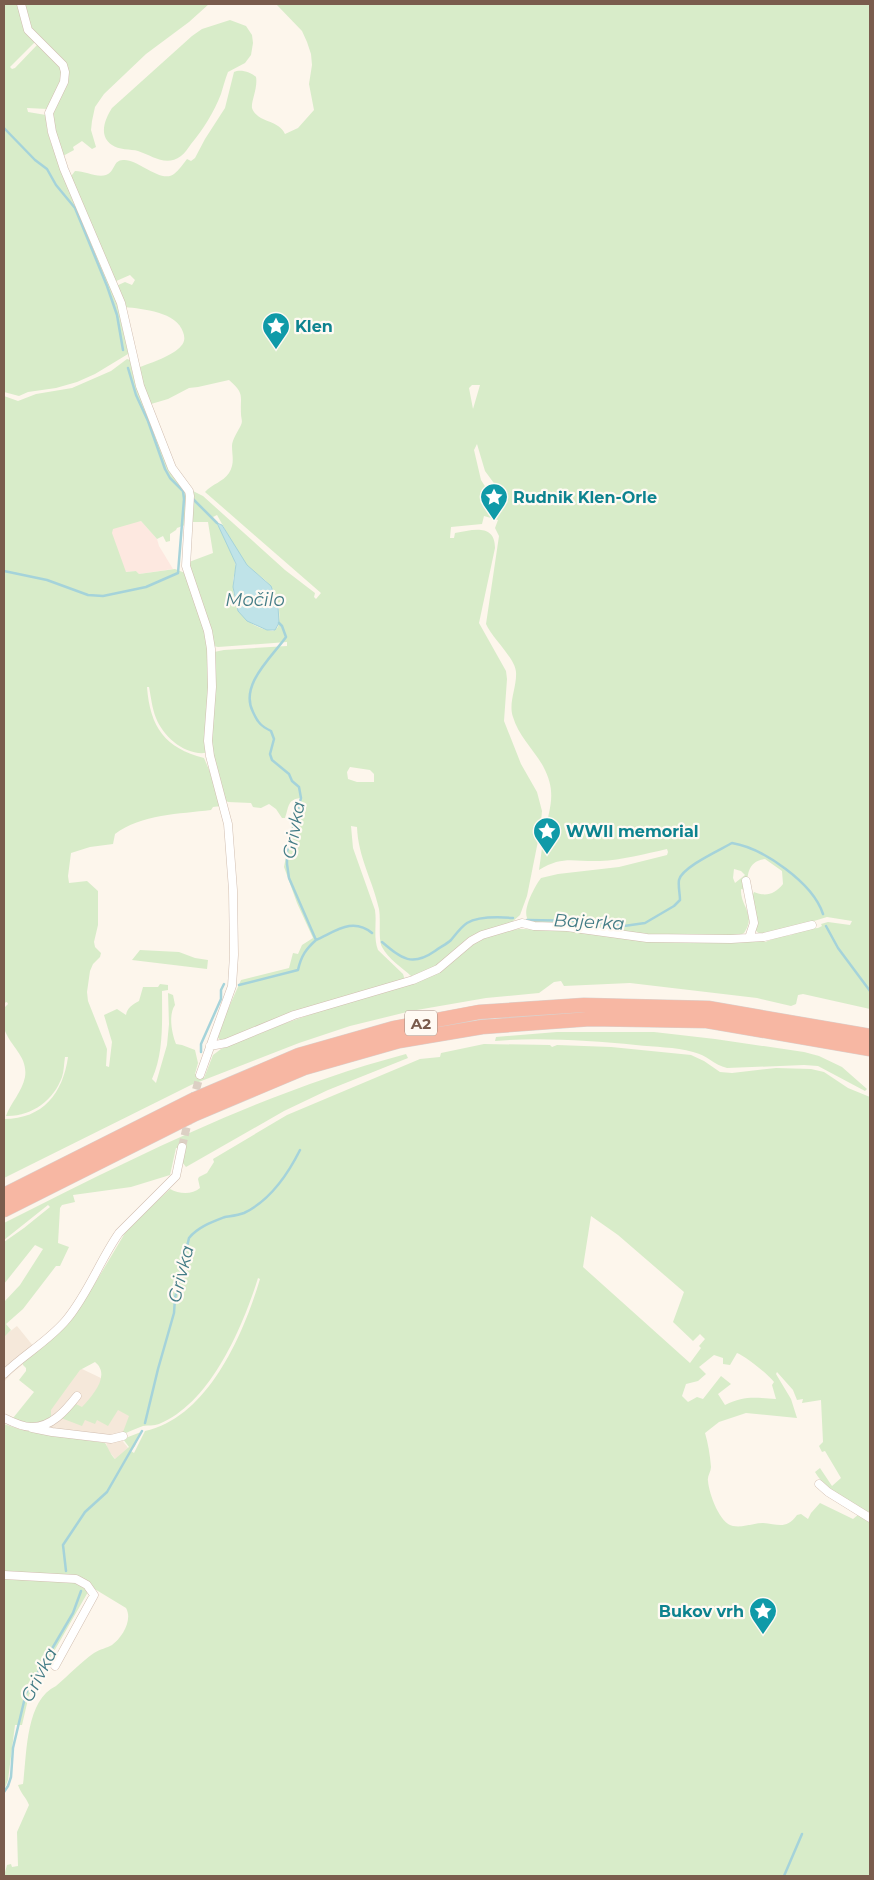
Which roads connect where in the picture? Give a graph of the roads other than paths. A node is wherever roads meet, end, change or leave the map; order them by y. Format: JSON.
{"nodes":[{"id":1,"x":21,"y":4,"type":"edge"},
{"id":2,"x":746,"y":881,"type":"dead end"},
{"id":3,"x":812,"y":925,"type":"dead end"},
{"id":4,"x":749,"y":938,"type":"junction"},
{"id":5,"x":870,"y":1036,"type":"edge"},
{"id":6,"x":210,"y":1046,"type":"junction"},
{"id":7,"x":870,"y":1049,"type":"edge"},
{"id":8,"x":200,"y":1075,"type":"tunnel mouth"},
{"id":9,"x":182,"y":1147,"type":"tunnel mouth"},
{"id":10,"x":4,"y":1195,"type":"edge"},
{"id":11,"x":4,"y":1210,"type":"edge"},
{"id":12,"x":4,"y":1374,"type":"edge"},
{"id":13,"x":77,"y":1396,"type":"dead end"},
{"id":14,"x":4,"y":1418,"type":"edge"},
{"id":15,"x":32,"y":1428,"type":"junction"},
{"id":16,"x":123,"y":1436,"type":"dead end"},
{"id":17,"x":819,"y":1484,"type":"dead end"},
{"id":18,"x":870,"y":1518,"type":"edge"},
{"id":19,"x":4,"y":1575,"type":"edge"},
{"id":20,"x":55,"y":1666,"type":"dead end"}],
"edges":[{"from":1,"to":6,"type":"street"},
{"from":2,"to":4,"type":"street"},
{"from":3,"to":4,"type":"street"},
{"from":4,"to":6,"type":"street"},
{"from":5,"to":10,"type":"highway","number":"A2"},
{"from":6,"to":8,"type":"street"},
{"from":7,"to":11,"type":"highway","number":"A2"},
{"from":9,"to":12,"type":"street"},
{"from":13,"to":15,"type":"street"},
{"from":14,"to":15,"type":"street"},
{"from":15,"to":16,"type":"street"},
{"from":17,"to":18,"type":"street"},
{"from":19,"to":20,"type":"street"}]}
